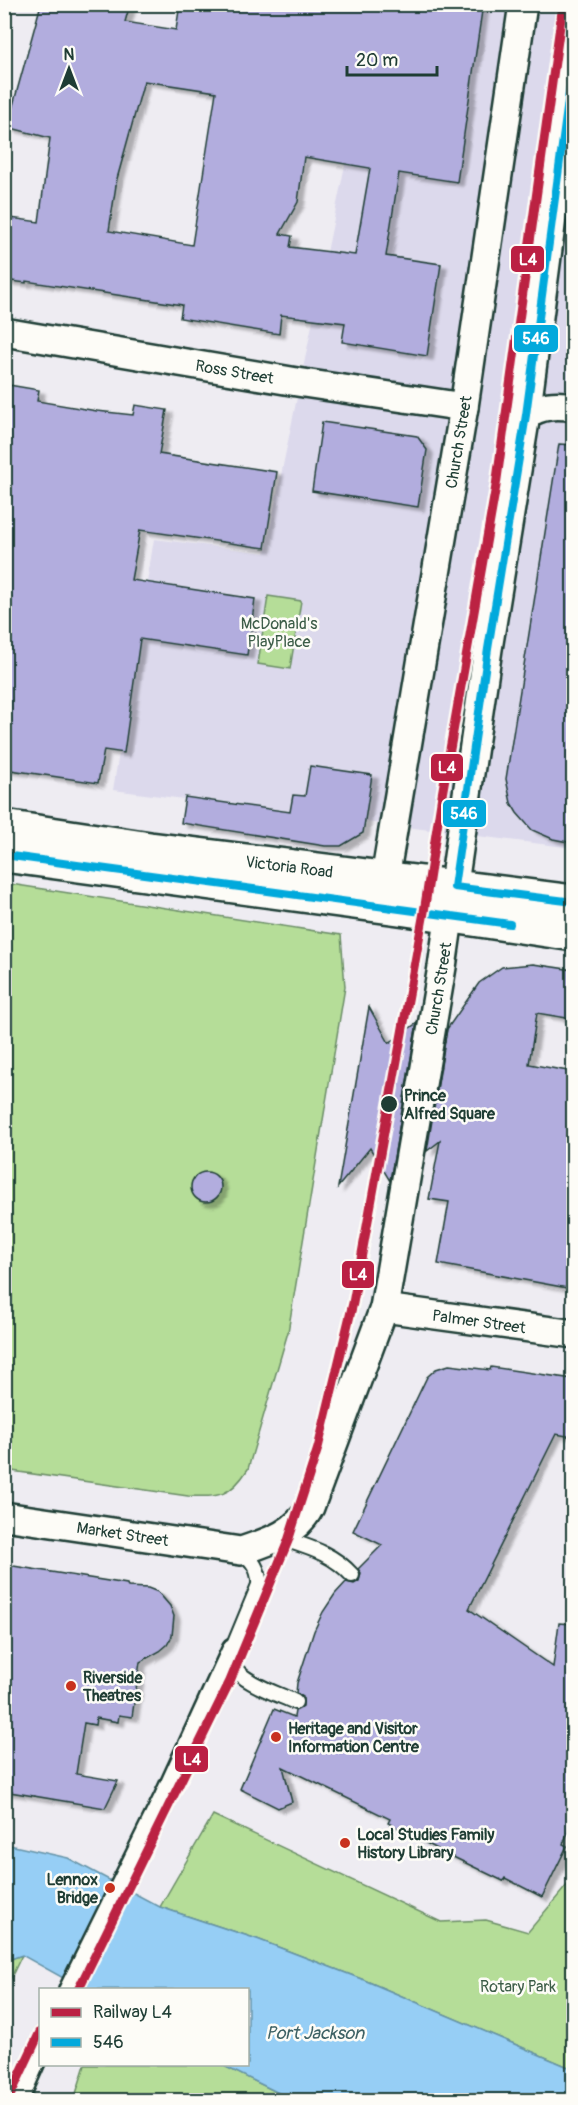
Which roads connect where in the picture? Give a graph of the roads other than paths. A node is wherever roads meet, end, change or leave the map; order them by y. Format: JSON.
{"nodes":[{"id":1,"x":523,"y":4,"type":"edge"},
{"id":2,"x":573,"y":52,"type":"edge"},
{"id":3,"x":4,"y":332,"type":"edge"},
{"id":4,"x":464,"y":407,"type":"junction"},
{"id":5,"x":573,"y":407,"type":"edge"},
{"id":6,"x":526,"y":415,"type":"junction"},
{"id":7,"x":4,"y":827,"type":"edge"},
{"id":8,"x":4,"y":855,"type":"edge"},
{"id":9,"x":386,"y":878,"type":"junction"},
{"id":10,"x":451,"y":901,"type":"junction"},
{"id":11,"x":573,"y":902,"type":"edge"},
{"id":12,"x":573,"y":934,"type":"edge"},
{"id":13,"x":384,"y":1308,"type":"junction"},
{"id":14,"x":573,"y":1334,"type":"edge"},
{"id":15,"x":4,"y":1516,"type":"edge"},
{"id":16,"x":276,"y":1537,"type":"junction"},
{"id":17,"x":241,"y":1551,"type":"junction"},
{"id":18,"x":352,"y":1575,"type":"dead end"},
{"id":19,"x":233,"y":1650,"type":"junction"},
{"id":20,"x":296,"y":1702,"type":"dead end"},
{"id":21,"x":70,"y":1988,"type":"edge"},
{"id":22,"x":39,"y":2050,"type":"edge"},
{"id":23,"x":17,"y":2100,"type":"edge"}],
"edges":[{"from":1,"to":4,"type":"street","name":"Church Street"},
{"from":2,"to":6,"type":"street","name":"Church Street"},
{"from":3,"to":4,"type":"street","name":"Ross Street"},
{"from":4,"to":9,"type":"street","name":"Church Street"},
{"from":5,"to":6,"type":"street"},
{"from":6,"to":10,"type":"street","name":"Church Street"},
{"from":7,"to":9,"type":"main road","name":"Victoria Road"},
{"from":8,"to":10,"type":"main road","name":"Victoria Road"},
{"from":9,"to":10,"type":"main road","name":"Victoria Road"},
{"from":10,"to":11,"type":"main road","name":"Victoria Road"},
{"from":10,"to":12,"type":"main road","name":"Victoria Road"},
{"from":10,"to":13,"type":"street","name":"Church Street"},
{"from":13,"to":14,"type":"street","name":"Palmer Street"},
{"from":13,"to":16,"type":"street","name":"Church Street"},
{"from":15,"to":17,"type":"street","name":"Market Street"},
{"from":16,"to":17,"type":"street","name":"Church Street"},
{"from":16,"to":18,"type":"lane"},
{"from":17,"to":19,"type":"lane"},
{"from":19,"to":20,"type":"lane"},
{"from":19,"to":21,"type":"street"},
{"from":22,"to":23,"type":"street"}]}
